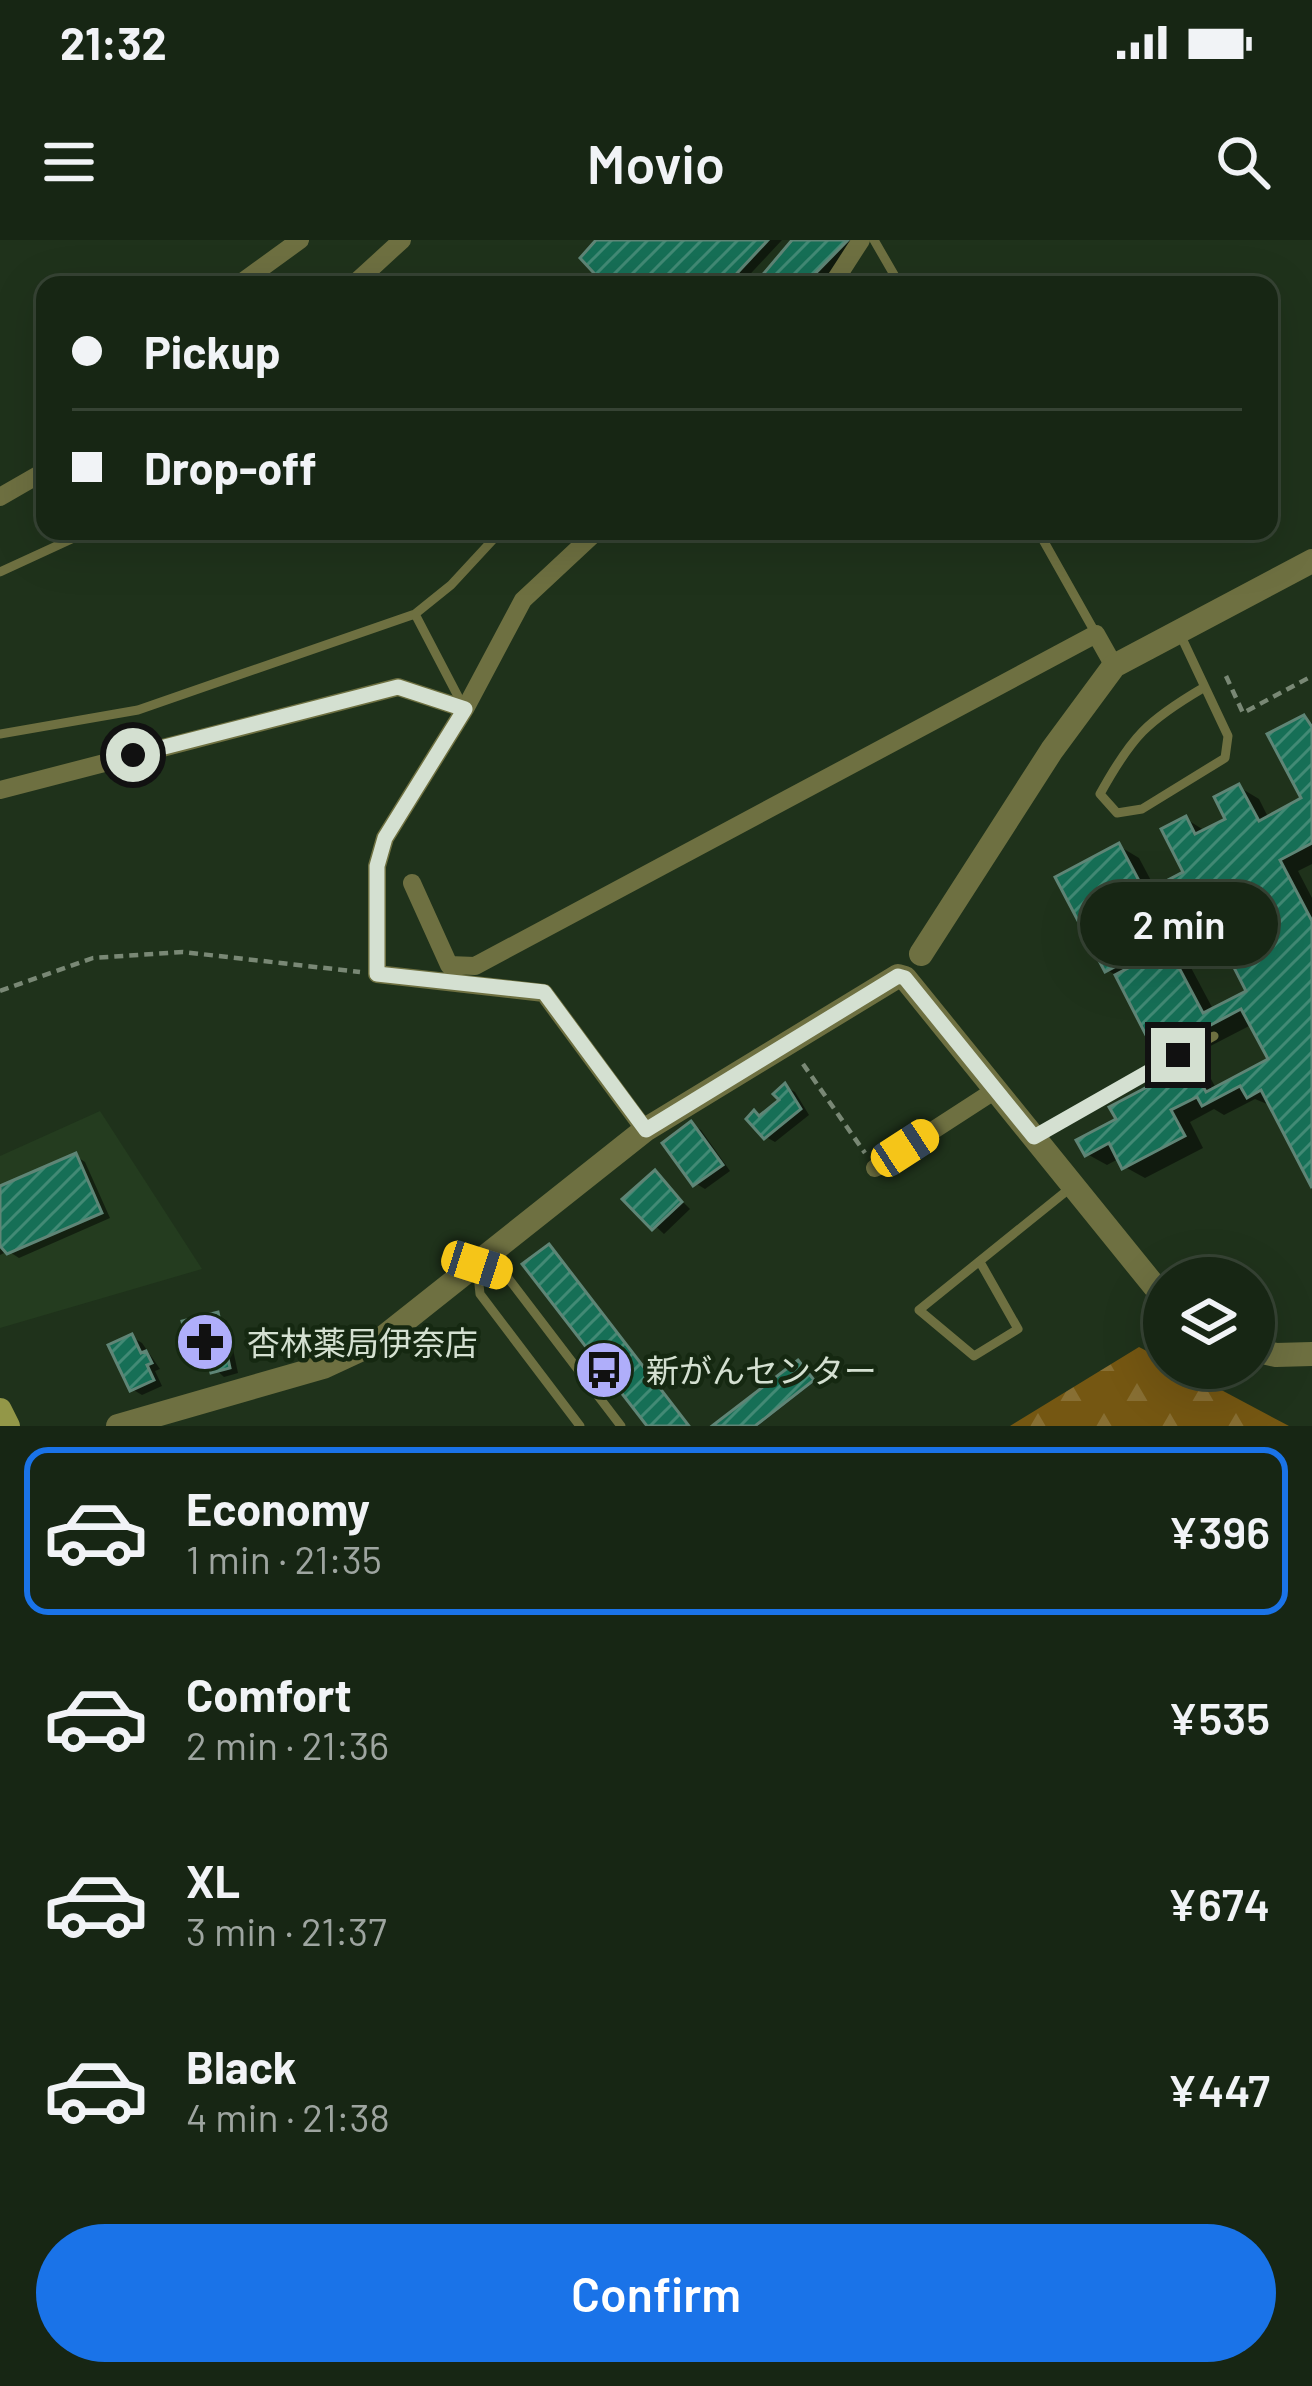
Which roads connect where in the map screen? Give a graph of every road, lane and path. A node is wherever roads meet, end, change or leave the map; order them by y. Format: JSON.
{"nodes":[{"id":1,"x":300,"y":240,"type":"edge"},
{"id":2,"x":402,"y":240,"type":"edge"},
{"id":3,"x":861,"y":240,"type":"edge"},
{"id":4,"x":874,"y":240,"type":"edge"},
{"id":5,"x":250,"y":276,"type":"edge"},
{"id":6,"x":362,"y":276,"type":"edge"},
{"id":7,"x":838,"y":276,"type":"edge"},
{"id":8,"x":895,"y":276,"type":"edge"},
{"id":9,"x":36,"y":476,"type":"edge"},
{"id":10,"x":0,"y":496,"type":"edge"},
{"id":11,"x":69,"y":540,"type":"edge"},
{"id":12,"x":494,"y":540,"type":"edge"},
{"id":13,"x":587,"y":540,"type":"edge"},
{"id":14,"x":1043,"y":540,"type":"edge"},
{"id":15,"x":1312,"y":561,"type":"edge"},
{"id":16,"x":0,"y":572,"type":"edge"},
{"id":17,"x":415,"y":614,"type":"junction"},
{"id":18,"x":1179,"y":632,"type":"junction"},
{"id":19,"x":1096,"y":634,"type":"junction"},
{"id":20,"x":1114,"y":666,"type":"junction"},
{"id":21,"x":1226,"y":676,"type":"dead end"},
{"id":22,"x":1312,"y":676,"type":"edge"},
{"id":23,"x":1203,"y":688,"type":"junction"},
{"id":24,"x":465,"y":709,"type":"junction"},
{"id":25,"x":0,"y":734,"type":"edge"},
{"id":26,"x":0,"y":790,"type":"edge"},
{"id":27,"x":412,"y":883,"type":"dead end"},
{"id":28,"x":921,"y":954,"type":"dead end"},
{"id":29,"x":377,"y":974,"type":"junction"},
{"id":30,"x":0,"y":991,"type":"edge"},
{"id":31,"x":1214,"y":1036,"type":"dead end"},
{"id":32,"x":788,"y":1042,"type":"junction"},
{"id":33,"x":997,"y":1089,"type":"junction"},
{"id":34,"x":646,"y":1130,"type":"junction"},
{"id":35,"x":1034,"y":1137,"type":"junction"},
{"id":36,"x":875,"y":1168,"type":"joint"},
{"id":37,"x":1073,"y":1186,"type":"junction"},
{"id":38,"x":980,"y":1262,"type":"junction"},
{"id":39,"x":477,"y":1265,"type":"junction"},
{"id":40,"x":1143,"y":1272,"type":"edge"},
{"id":41,"x":1312,"y":1354,"type":"edge"},
{"id":42,"x":1275,"y":1355,"type":"edge"},
{"id":43,"x":0,"y":1410,"type":"edge"},
{"id":44,"x":8,"y":1426,"type":"edge"},
{"id":45,"x":118,"y":1426,"type":"edge"},
{"id":46,"x":580,"y":1426,"type":"edge"},
{"id":47,"x":621,"y":1426,"type":"edge"}],
"edges":[{"from":1,"to":5,"type":"street"},
{"from":2,"to":6,"type":"street"},
{"from":3,"to":7,"type":"street"},
{"from":4,"to":8,"type":"lane"},
{"from":9,"to":10,"type":"street"},
{"from":11,"to":16,"type":"lane"},
{"from":12,"to":17,"type":"lane"},
{"from":13,"to":24,"type":"street"},
{"from":14,"to":19,"type":"lane"},
{"from":15,"to":18,"type":"street"},
{"from":17,"to":24,"type":"lane"},
{"from":17,"to":25,"type":"lane"},
{"from":18,"to":20,"type":"street"},
{"from":18,"to":23,"type":"lane"},
{"from":19,"to":20,"type":"street"},
{"from":19,"to":27,"type":"street"},
{"from":20,"to":28,"type":"street"},
{"from":21,"to":22,"type":"path"},
{"from":23,"to":23,"type":"lane"},
{"from":24,"to":26,"type":"street"},
{"from":24,"to":29,"type":"street"},
{"from":29,"to":30,"type":"path"},
{"from":29,"to":34,"type":"street"},
{"from":31,"to":35,"type":"lane"},
{"from":32,"to":33,"type":"street"},
{"from":32,"to":34,"type":"street"},
{"from":32,"to":36,"type":"path"},
{"from":33,"to":35,"type":"street"},
{"from":33,"to":36,"type":"street"},
{"from":34,"to":39,"type":"street"},
{"from":35,"to":37,"type":"street"},
{"from":37,"to":38,"type":"lane"},
{"from":37,"to":40,"type":"street"},
{"from":38,"to":38,"type":"lane"},
{"from":39,"to":45,"type":"street"},
{"from":39,"to":46,"type":"lane"},
{"from":39,"to":47,"type":"lane"},
{"from":41,"to":42,"type":"street"},
{"from":43,"to":44,"type":"main road"}]}
